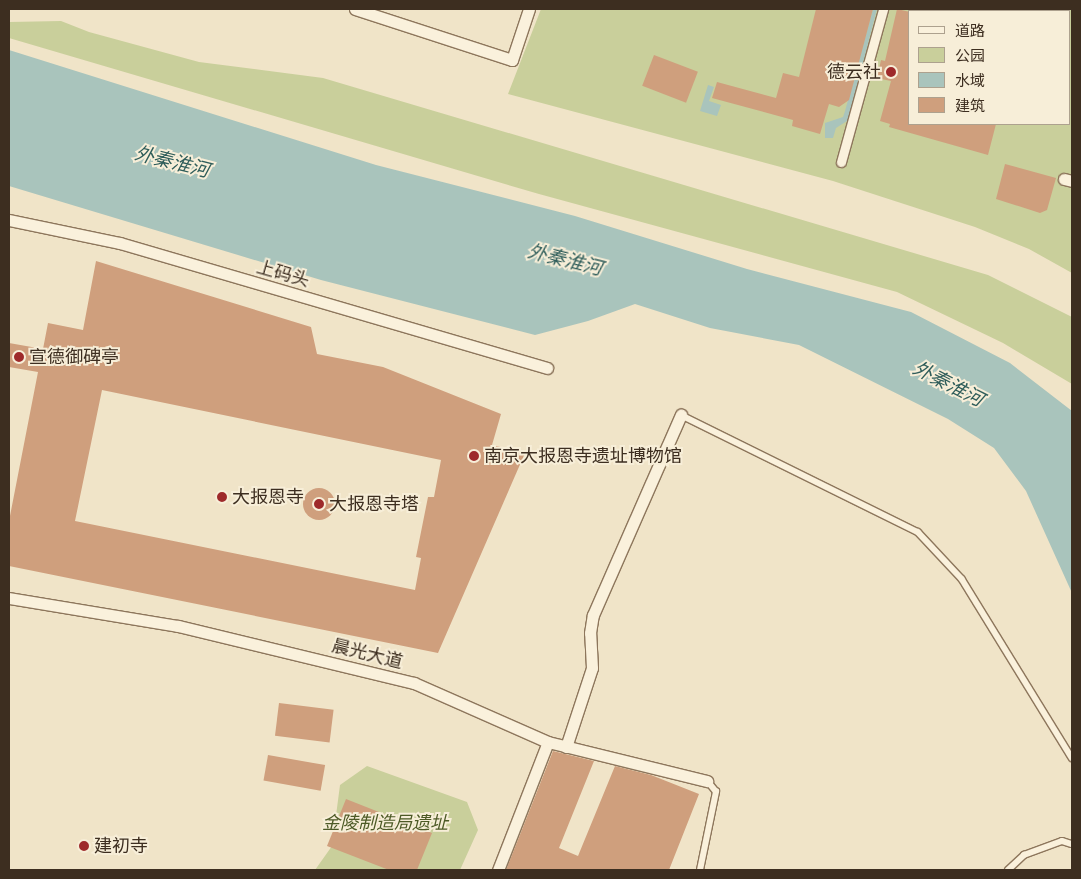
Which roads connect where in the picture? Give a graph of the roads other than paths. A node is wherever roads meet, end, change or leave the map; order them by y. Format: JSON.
{"nodes":[{"id":1,"x":355,"y":9,"type":"edge"},
{"id":2,"x":529,"y":9,"type":"edge"},
{"id":3,"x":883,"y":9,"type":"edge"},
{"id":4,"x":842,"y":162,"type":"dead end"},
{"id":5,"x":9,"y":220,"type":"edge"},
{"id":6,"x":546,"y":368,"type":"dead end"},
{"id":7,"x":681,"y":415,"type":"joint"},
{"id":8,"x":9,"y":598,"type":"edge"},
{"id":9,"x":548,"y":742,"type":"junction"},
{"id":10,"x":566,"y":747,"type":"junction"},
{"id":11,"x":1072,"y":758,"type":"edge"},
{"id":12,"x":707,"y":781,"type":"joint"},
{"id":13,"x":1072,"y":844,"type":"edge"},
{"id":14,"x":498,"y":870,"type":"edge"},
{"id":15,"x":700,"y":870,"type":"edge"},
{"id":16,"x":1008,"y":870,"type":"edge"}],
"edges":[{"from":1,"to":2,"type":"street"},
{"from":3,"to":4,"type":"street"},
{"from":5,"to":6,"type":"street","name":"上码头"},
{"from":7,"to":10,"type":"street"},
{"from":7,"to":11,"type":"lane"},
{"from":8,"to":9,"type":"street","name":"晨光大道"},
{"from":9,"to":10,"type":"street","name":"晨光大道"},
{"from":9,"to":14,"type":"street"},
{"from":10,"to":12,"type":"street","name":"晨光大道"},
{"from":12,"to":15,"type":"lane"},
{"from":13,"to":16,"type":"lane"}]}
